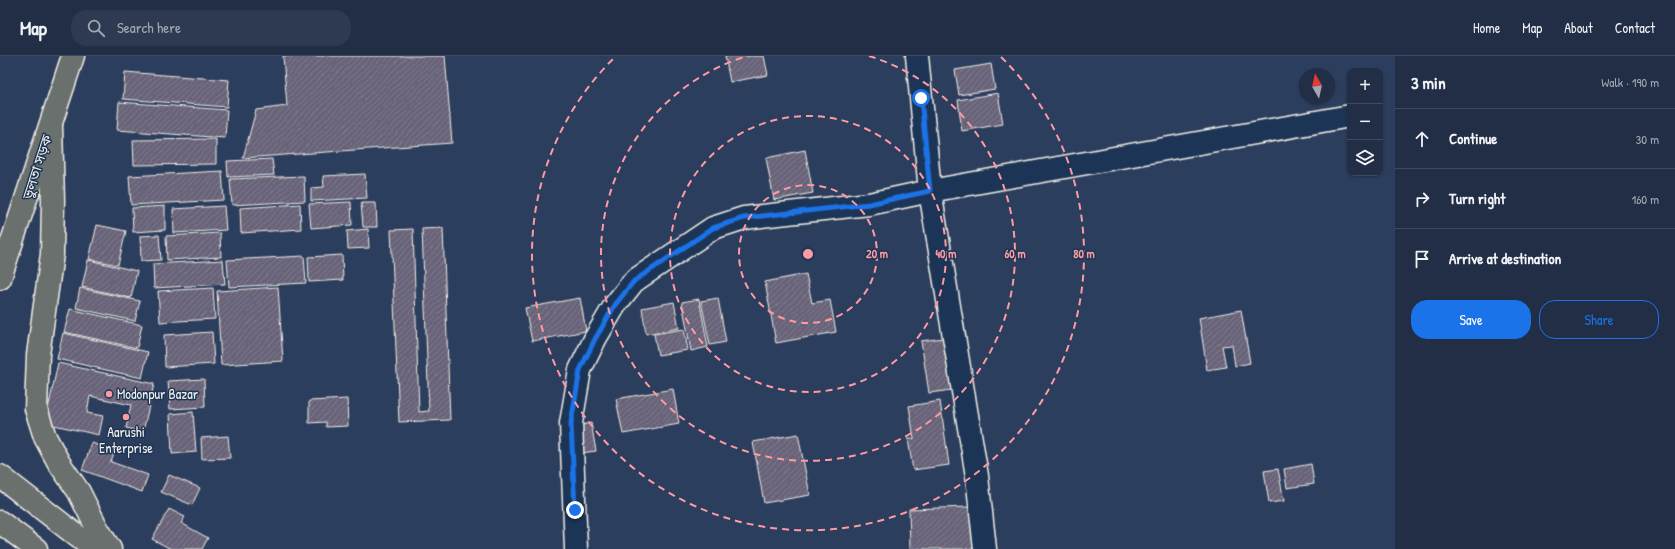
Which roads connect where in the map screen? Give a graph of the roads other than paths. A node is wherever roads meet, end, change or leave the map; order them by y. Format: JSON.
{"nodes":[{"id":1,"x":73,"y":56,"type":"edge"},
{"id":2,"x":917,"y":56,"type":"edge"},
{"id":3,"x":1347,"y":117,"type":"edge"},
{"id":4,"x":51,"y":125,"type":"junction"},
{"id":5,"x":930,"y":191,"type":"junction"},
{"id":6,"x":0,"y":278,"type":"edge"},
{"id":7,"x":0,"y":476,"type":"edge"},
{"id":8,"x":0,"y":522,"type":"edge"},
{"id":9,"x":36,"y":549,"type":"edge"},
{"id":10,"x":94,"y":549,"type":"edge"},
{"id":11,"x":110,"y":549,"type":"edge"},
{"id":12,"x":576,"y":549,"type":"edge"},
{"id":13,"x":984,"y":549,"type":"edge"}],
"edges":[{"from":1,"to":4,"type":"highway","name":"ভুলতা সড়ক"},
{"from":2,"to":5,"type":"street"},
{"from":3,"to":5,"type":"street"},
{"from":4,"to":6,"type":"highway","name":"ভুলতা সড়ক"},
{"from":4,"to":11,"type":"highway"},
{"from":5,"to":12,"type":"street"},
{"from":5,"to":13,"type":"street"},
{"from":7,"to":10,"type":"highway"},
{"from":8,"to":9,"type":"highway"}]}
